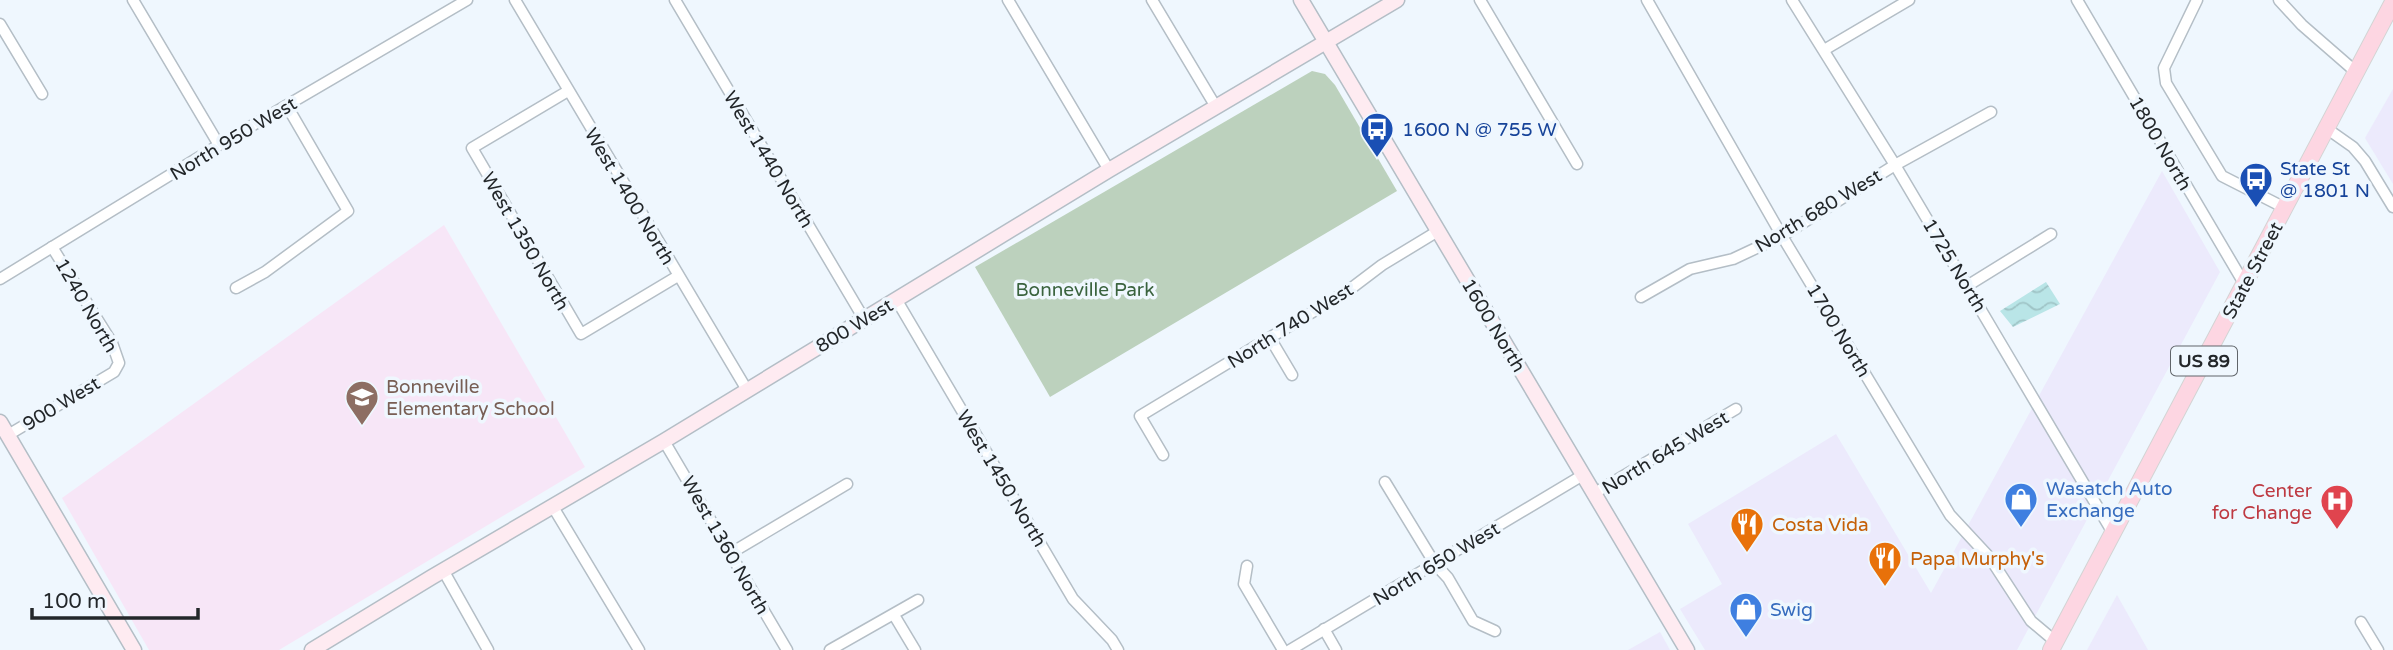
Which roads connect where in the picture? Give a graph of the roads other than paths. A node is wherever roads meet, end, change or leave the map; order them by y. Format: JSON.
{"nodes":[{"id":1,"x":133,"y":0,"type":"edge"},
{"id":2,"x":467,"y":0,"type":"edge"},
{"id":3,"x":515,"y":0,"type":"edge"},
{"id":4,"x":675,"y":0,"type":"edge"},
{"id":5,"x":1008,"y":0,"type":"edge"},
{"id":6,"x":1153,"y":0,"type":"edge"},
{"id":7,"x":1301,"y":0,"type":"edge"},
{"id":8,"x":1397,"y":0,"type":"edge"},
{"id":9,"x":1480,"y":0,"type":"edge"},
{"id":10,"x":1647,"y":0,"type":"edge"},
{"id":11,"x":1792,"y":0,"type":"edge"},
{"id":12,"x":1909,"y":0,"type":"edge"},
{"id":13,"x":2077,"y":0,"type":"edge"},
{"id":14,"x":2197,"y":0,"type":"edge"},
{"id":15,"x":2279,"y":0,"type":"edge"},
{"id":16,"x":2393,"y":2,"type":"edge"},
{"id":17,"x":0,"y":23,"type":"edge"},
{"id":18,"x":1327,"y":42,"type":"junction"},
{"id":19,"x":1824,"y":50,"type":"junction"},
{"id":20,"x":2356,"y":72,"type":"junction"},
{"id":21,"x":568,"y":91,"type":"junction"},
{"id":22,"x":42,"y":94,"type":"dead end"},
{"id":23,"x":287,"y":106,"type":"junction"},
{"id":24,"x":1216,"y":107,"type":"junction"},
{"id":25,"x":1991,"y":112,"type":"dead end"},
{"id":26,"x":2326,"y":128,"type":"junction"},
{"id":27,"x":219,"y":145,"type":"junction"},
{"id":28,"x":1577,"y":163,"type":"dead end"},
{"id":29,"x":1895,"y":165,"type":"junction"},
{"id":30,"x":1110,"y":170,"type":"junction"},
{"id":31,"x":2393,"y":207,"type":"edge"},
{"id":32,"x":2285,"y":208,"type":"junction"},
{"id":33,"x":1438,"y":231,"type":"junction"},
{"id":34,"x":2051,"y":234,"type":"dead end"},
{"id":35,"x":1782,"y":236,"type":"junction"},
{"id":36,"x":52,"y":247,"type":"junction"},
{"id":37,"x":678,"y":276,"type":"junction"},
{"id":38,"x":0,"y":279,"type":"edge"},
{"id":39,"x":2245,"y":285,"type":"junction"},
{"id":40,"x":1967,"y":286,"type":"junction"},
{"id":41,"x":236,"y":288,"type":"dead end"},
{"id":42,"x":1641,"y":297,"type":"dead end"},
{"id":43,"x":896,"y":299,"type":"junction"},
{"id":44,"x":864,"y":319,"type":"junction"},
{"id":45,"x":1270,"y":338,"type":"junction"},
{"id":46,"x":119,"y":363,"type":"joint"},
{"id":47,"x":1292,"y":375,"type":"dead end"},
{"id":48,"x":747,"y":390,"type":"junction"},
{"id":49,"x":1736,"y":409,"type":"dead end"},
{"id":50,"x":0,"y":422,"type":"edge"},
{"id":51,"x":4,"y":437,"type":"edge"},
{"id":52,"x":664,"y":441,"type":"junction"},
{"id":53,"x":1163,"y":455,"type":"dead end"},
{"id":54,"x":1583,"y":475,"type":"junction"},
{"id":55,"x":1385,"y":482,"type":"dead end"},
{"id":56,"x":847,"y":484,"type":"dead end"},
{"id":57,"x":1593,"y":494,"type":"junction"},
{"id":58,"x":553,"y":507,"type":"junction"},
{"id":59,"x":2113,"y":533,"type":"junction"},
{"id":60,"x":731,"y":554,"type":"junction"},
{"id":61,"x":1435,"y":564,"type":"junction"},
{"id":62,"x":1247,"y":566,"type":"dead end"},
{"id":63,"x":443,"y":570,"type":"junction"},
{"id":64,"x":918,"y":600,"type":"dead end"},
{"id":65,"x":894,"y":615,"type":"junction"},
{"id":66,"x":2361,"y":622,"type":"dead end"},
{"id":67,"x":1324,"y":629,"type":"junction"},
{"id":68,"x":1495,"y":631,"type":"dead end"},
{"id":69,"x":2054,"y":646,"type":"edge"},
{"id":70,"x":321,"y":648,"type":"edge"},
{"id":71,"x":134,"y":650,"type":"edge"},
{"id":72,"x":488,"y":650,"type":"edge"},
{"id":73,"x":639,"y":650,"type":"edge"},
{"id":74,"x":787,"y":650,"type":"edge"},
{"id":75,"x":831,"y":650,"type":"edge"},
{"id":76,"x":915,"y":650,"type":"edge"},
{"id":77,"x":1118,"y":650,"type":"edge"},
{"id":78,"x":1283,"y":650,"type":"edge"},
{"id":79,"x":1290,"y":650,"type":"edge"},
{"id":80,"x":1336,"y":650,"type":"edge"},
{"id":81,"x":1686,"y":650,"type":"edge"},
{"id":82,"x":2378,"y":650,"type":"edge"}],
"edges":[{"from":1,"to":27,"type":"street"},
{"from":2,"to":23,"type":"street","name":"North 950 West"},
{"from":3,"to":21,"type":"street","name":"West 1400 North"},
{"from":4,"to":44,"type":"street","name":"West 1440 North"},
{"from":5,"to":30,"type":"street"},
{"from":6,"to":24,"type":"street"},
{"from":7,"to":18,"type":"street","name":"1600 North"},
{"from":8,"to":18,"type":"street","name":"800 West"},
{"from":9,"to":28,"type":"street"},
{"from":10,"to":35,"type":"street","name":"1700 North"},
{"from":11,"to":19,"type":"street","name":"1725 North"},
{"from":12,"to":19,"type":"street"},
{"from":13,"to":39,"type":"street","name":"1800 North"},
{"from":14,"to":32,"type":"street"},
{"from":15,"to":20,"type":"street"},
{"from":16,"to":20,"type":"main road","name":"State Street","number":"US 89"},
{"from":17,"to":22,"type":"street"},
{"from":18,"to":24,"type":"street","name":"800 West"},
{"from":18,"to":33,"type":"street","name":"1600 North"},
{"from":19,"to":29,"type":"street","name":"1725 North"},
{"from":20,"to":26,"type":"main road","name":"State Street","number":"US 89"},
{"from":21,"to":37,"type":"street","name":"West 1400 North"},
{"from":21,"to":37,"type":"street","name":"West 1350 North"},
{"from":23,"to":27,"type":"street","name":"North 950 West"},
{"from":23,"to":41,"type":"street"},
{"from":24,"to":30,"type":"street","name":"800 West"},
{"from":25,"to":29,"type":"street","name":"North 680 West"},
{"from":26,"to":31,"type":"street"},
{"from":26,"to":32,"type":"main road","name":"State Street","number":"US 89"},
{"from":27,"to":36,"type":"street","name":"North 950 West"},
{"from":29,"to":35,"type":"street","name":"North 680 West"},
{"from":29,"to":40,"type":"street","name":"1725 North"},
{"from":30,"to":43,"type":"street","name":"800 West"},
{"from":32,"to":39,"type":"main road","name":"State Street","number":"US 89"},
{"from":33,"to":45,"type":"street","name":"North 740 West"},
{"from":33,"to":54,"type":"street","name":"1600 North"},
{"from":34,"to":40,"type":"street"},
{"from":35,"to":42,"type":"street","name":"North 680 West"},
{"from":35,"to":69,"type":"street","name":"1700 North"},
{"from":36,"to":38,"type":"street","name":"North 950 West"},
{"from":36,"to":46,"type":"street","name":"1240 North"},
{"from":37,"to":48,"type":"street","name":"West 1400 North"},
{"from":39,"to":59,"type":"main road","name":"State Street","number":"US 89"},
{"from":40,"to":59,"type":"street","name":"1725 North"},
{"from":43,"to":44,"type":"street","name":"800 West"},
{"from":43,"to":77,"type":"street","name":"West 1450 North"},
{"from":44,"to":48,"type":"street","name":"800 West"},
{"from":45,"to":47,"type":"street"},
{"from":45,"to":53,"type":"street","name":"North 740 West"},
{"from":46,"to":51,"type":"street","name":"900 West"},
{"from":48,"to":52,"type":"street","name":"800 West"},
{"from":49,"to":57,"type":"street","name":"North 645 West"},
{"from":50,"to":51,"type":"street"},
{"from":51,"to":71,"type":"street"},
{"from":52,"to":58,"type":"street","name":"800 West"},
{"from":52,"to":60,"type":"street","name":"West 1360 North"},
{"from":54,"to":57,"type":"street","name":"1600 North"},
{"from":54,"to":61,"type":"street","name":"North 650 West"},
{"from":55,"to":61,"type":"street"},
{"from":56,"to":60,"type":"street"},
{"from":57,"to":81,"type":"street","name":"1600 North"},
{"from":58,"to":63,"type":"street","name":"800 West"},
{"from":58,"to":73,"type":"street"},
{"from":59,"to":69,"type":"main road","name":"State Street","number":"US 89"},
{"from":60,"to":74,"type":"street","name":"West 1360 North"},
{"from":61,"to":67,"type":"street","name":"North 650 West"},
{"from":61,"to":68,"type":"street"},
{"from":62,"to":78,"type":"street"},
{"from":63,"to":70,"type":"street","name":"800 West"},
{"from":63,"to":72,"type":"street"},
{"from":64,"to":65,"type":"street"},
{"from":65,"to":75,"type":"street"},
{"from":65,"to":76,"type":"street"},
{"from":66,"to":82,"type":"street"},
{"from":67,"to":79,"type":"street","name":"North 650 West"},
{"from":67,"to":80,"type":"street"}]}
